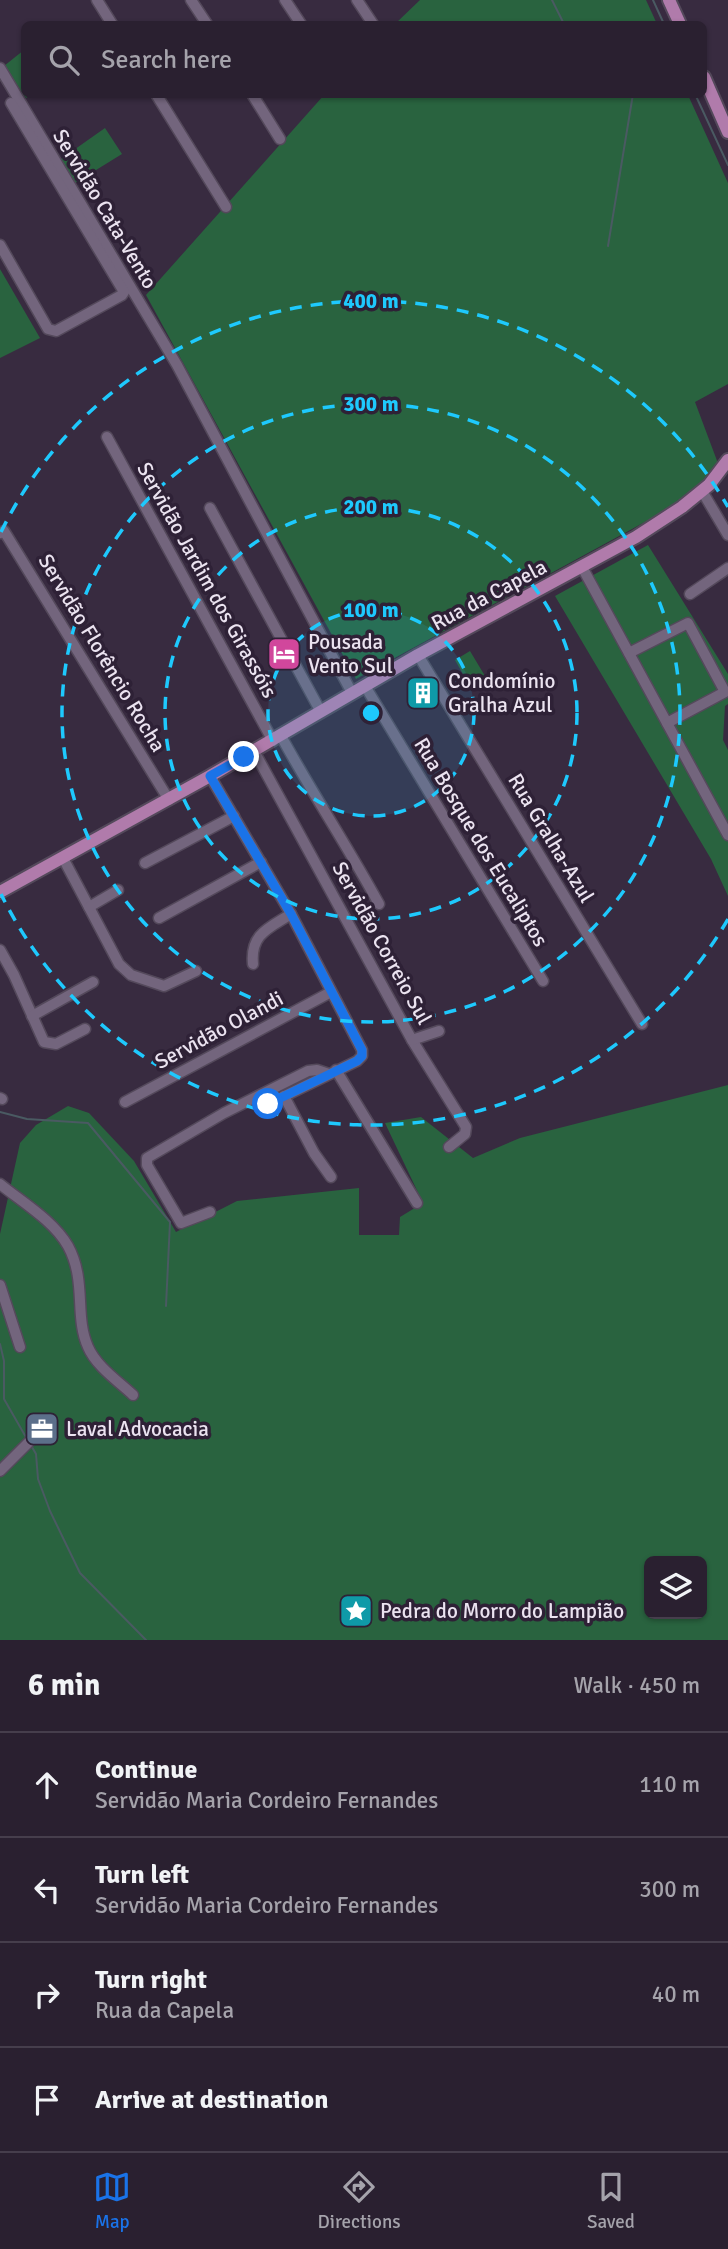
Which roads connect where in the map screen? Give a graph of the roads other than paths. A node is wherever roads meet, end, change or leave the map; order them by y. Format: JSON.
{"nodes":[{"id":1,"x":97,"y":0,"type":"edge"},
{"id":2,"x":191,"y":0,"type":"edge"},
{"id":3,"x":285,"y":0,"type":"edge"},
{"id":4,"x":357,"y":0,"type":"edge"},
{"id":5,"x":669,"y":0,"type":"edge"},
{"id":6,"x":110,"y":21,"type":"edge"},
{"id":7,"x":205,"y":21,"type":"edge"},
{"id":8,"x":299,"y":21,"type":"edge"},
{"id":9,"x":371,"y":21,"type":"edge"},
{"id":10,"x":679,"y":21,"type":"edge"},
{"id":11,"x":0,"y":68,"type":"edge"},
{"id":12,"x":707,"y":84,"type":"edge"},
{"id":13,"x":158,"y":98,"type":"edge"},
{"id":14,"x":254,"y":98,"type":"edge"},
{"id":15,"x":11,"y":103,"type":"dead end"},
{"id":16,"x":728,"y":132,"type":"edge"},
{"id":17,"x":280,"y":139,"type":"dead end"},
{"id":18,"x":226,"y":207,"type":"dead end"},
{"id":19,"x":90,"y":228,"type":"junction"},
{"id":20,"x":0,"y":245,"type":"edge"},
{"id":21,"x":107,"y":437,"type":"dead end"},
{"id":22,"x":728,"y":460,"type":"edge"},
{"id":23,"x":702,"y":491,"type":"junction"},
{"id":24,"x":210,"y":509,"type":"dead end"},
{"id":25,"x":0,"y":533,"type":"edge"},
{"id":26,"x":728,"y":535,"type":"edge"},
{"id":27,"x":582,"y":567,"type":"junction"},
{"id":28,"x":728,"y":568,"type":"edge"},
{"id":29,"x":690,"y":594,"type":"dead end"},
{"id":30,"x":629,"y":653,"type":"junction"},
{"id":31,"x":418,"y":655,"type":"junction"},
{"id":32,"x":365,"y":686,"type":"junction"},
{"id":33,"x":352,"y":693,"type":"junction"},
{"id":34,"x":321,"y":712,"type":"junction"},
{"id":35,"x":667,"y":723,"type":"junction"},
{"id":36,"x":277,"y":738,"type":"junction"},
{"id":37,"x":254,"y":751,"type":"junction"},
{"id":38,"x":210,"y":776,"type":"junction"},
{"id":39,"x":169,"y":800,"type":"junction"},
{"id":40,"x":234,"y":816,"type":"junction"},
{"id":41,"x":728,"y":835,"type":"edge"},
{"id":42,"x":63,"y":858,"type":"junction"},
{"id":43,"x":261,"y":862,"type":"junction"},
{"id":44,"x":145,"y":863,"type":"dead end"},
{"id":45,"x":118,"y":890,"type":"dead end"},
{"id":46,"x":0,"y":892,"type":"edge"},
{"id":47,"x":379,"y":904,"type":"dead end"},
{"id":48,"x":89,"y":907,"type":"junction"},
{"id":49,"x":291,"y":914,"type":"junction"},
{"id":50,"x":159,"y":918,"type":"dead end"},
{"id":51,"x":0,"y":950,"type":"edge"},
{"id":52,"x":253,"y":964,"type":"dead end"},
{"id":53,"x":196,"y":971,"type":"dead end"},
{"id":54,"x":543,"y":981,"type":"dead end"},
{"id":55,"x":93,"y":982,"type":"dead end"},
{"id":56,"x":331,"y":992,"type":"junction"},
{"id":57,"x":32,"y":1016,"type":"junction"},
{"id":58,"x":642,"y":1024,"type":"dead end"},
{"id":59,"x":85,"y":1029,"type":"dead end"},
{"id":60,"x":439,"y":1031,"type":"dead end"},
{"id":61,"x":412,"y":1040,"type":"junction"},
{"id":62,"x":333,"y":1072,"type":"junction"},
{"id":63,"x":284,"y":1096,"type":"junction"},
{"id":64,"x":125,"y":1102,"type":"dead end"},
{"id":65,"x":268,"y":1104,"type":"dead end"},
{"id":66,"x":449,"y":1147,"type":"dead end"},
{"id":67,"x":331,"y":1177,"type":"dead end"},
{"id":68,"x":0,"y":1184,"type":"edge"},
{"id":69,"x":417,"y":1203,"type":"dead end"},
{"id":70,"x":210,"y":1212,"type":"dead end"},
{"id":71,"x":0,"y":1284,"type":"edge"},
{"id":72,"x":20,"y":1347,"type":"dead end"},
{"id":73,"x":133,"y":1395,"type":"dead end"},
{"id":74,"x":31,"y":1440,"type":"dead end"},
{"id":75,"x":0,"y":1471,"type":"edge"}],
"edges":[{"from":1,"to":6,"type":"street"},
{"from":2,"to":7,"type":"street"},
{"from":3,"to":8,"type":"street"},
{"from":4,"to":9,"type":"street"},
{"from":5,"to":10,"type":"main road"},
{"from":11,"to":19,"type":"street","name":"Servidão Cata-Vento"},
{"from":12,"to":16,"type":"main road"},
{"from":13,"to":18,"type":"street"},
{"from":14,"to":17,"type":"street"},
{"from":15,"to":19,"type":"street"},
{"from":19,"to":20,"type":"street"},
{"from":19,"to":33,"type":"street","name":"Servidão Cata-Vento"},
{"from":21,"to":36,"type":"street","name":"Servidão Jardim dos Girassóis"},
{"from":22,"to":23,"type":"main road","name":"Rua da Capela"},
{"from":23,"to":26,"type":"street"},
{"from":23,"to":27,"type":"main road","name":"Rua da Capela"},
{"from":24,"to":34,"type":"street"},
{"from":25,"to":39,"type":"street","name":"Servidão Florêncio Rocha"},
{"from":27,"to":30,"type":"street"},
{"from":27,"to":31,"type":"main road","name":"Rua da Capela"},
{"from":28,"to":29,"type":"street"},
{"from":30,"to":35,"type":"street"},
{"from":30,"to":35,"type":"street"},
{"from":31,"to":32,"type":"main road","name":"Rua da Capela"},
{"from":31,"to":58,"type":"street","name":"Rua Gralha-Azul"},
{"from":32,"to":33,"type":"main road","name":"Rua da Capela"},
{"from":32,"to":54,"type":"street","name":"Rua Bosque dos Eucaliptos"},
{"from":33,"to":34,"type":"main road","name":"Rua da Capela"},
{"from":34,"to":36,"type":"main road","name":"Rua da Capela"},
{"from":35,"to":41,"type":"street"},
{"from":36,"to":37,"type":"main road","name":"Rua da Capela"},
{"from":36,"to":47,"type":"street","name":"Servidão Jardim dos Girassóis"},
{"from":37,"to":38,"type":"main road","name":"Rua da Capela"},
{"from":37,"to":61,"type":"street","name":"Servidão Correio Sul"},
{"from":38,"to":39,"type":"main road","name":"Rua da Capela"},
{"from":38,"to":40,"type":"street"},
{"from":39,"to":42,"type":"main road","name":"Rua da Capela"},
{"from":40,"to":43,"type":"street"},
{"from":40,"to":44,"type":"street"},
{"from":42,"to":46,"type":"main road","name":"Rua da Capela"},
{"from":42,"to":48,"type":"street"},
{"from":43,"to":49,"type":"street"},
{"from":43,"to":50,"type":"street"},
{"from":45,"to":48,"type":"street"},
{"from":48,"to":53,"type":"street"},
{"from":49,"to":52,"type":"street"},
{"from":49,"to":56,"type":"street"},
{"from":51,"to":57,"type":"street"},
{"from":55,"to":57,"type":"street"},
{"from":56,"to":62,"type":"street"},
{"from":56,"to":64,"type":"street","name":"Servidão Olandi"},
{"from":57,"to":59,"type":"street"},
{"from":60,"to":61,"type":"street"},
{"from":61,"to":66,"type":"street","name":"Servidão Correio Sul"},
{"from":62,"to":63,"type":"street"},
{"from":62,"to":69,"type":"street"},
{"from":62,"to":70,"type":"street"},
{"from":63,"to":65,"type":"street"},
{"from":63,"to":67,"type":"street"},
{"from":68,"to":73,"type":"street"},
{"from":71,"to":72,"type":"street"},
{"from":74,"to":75,"type":"street"}]}
